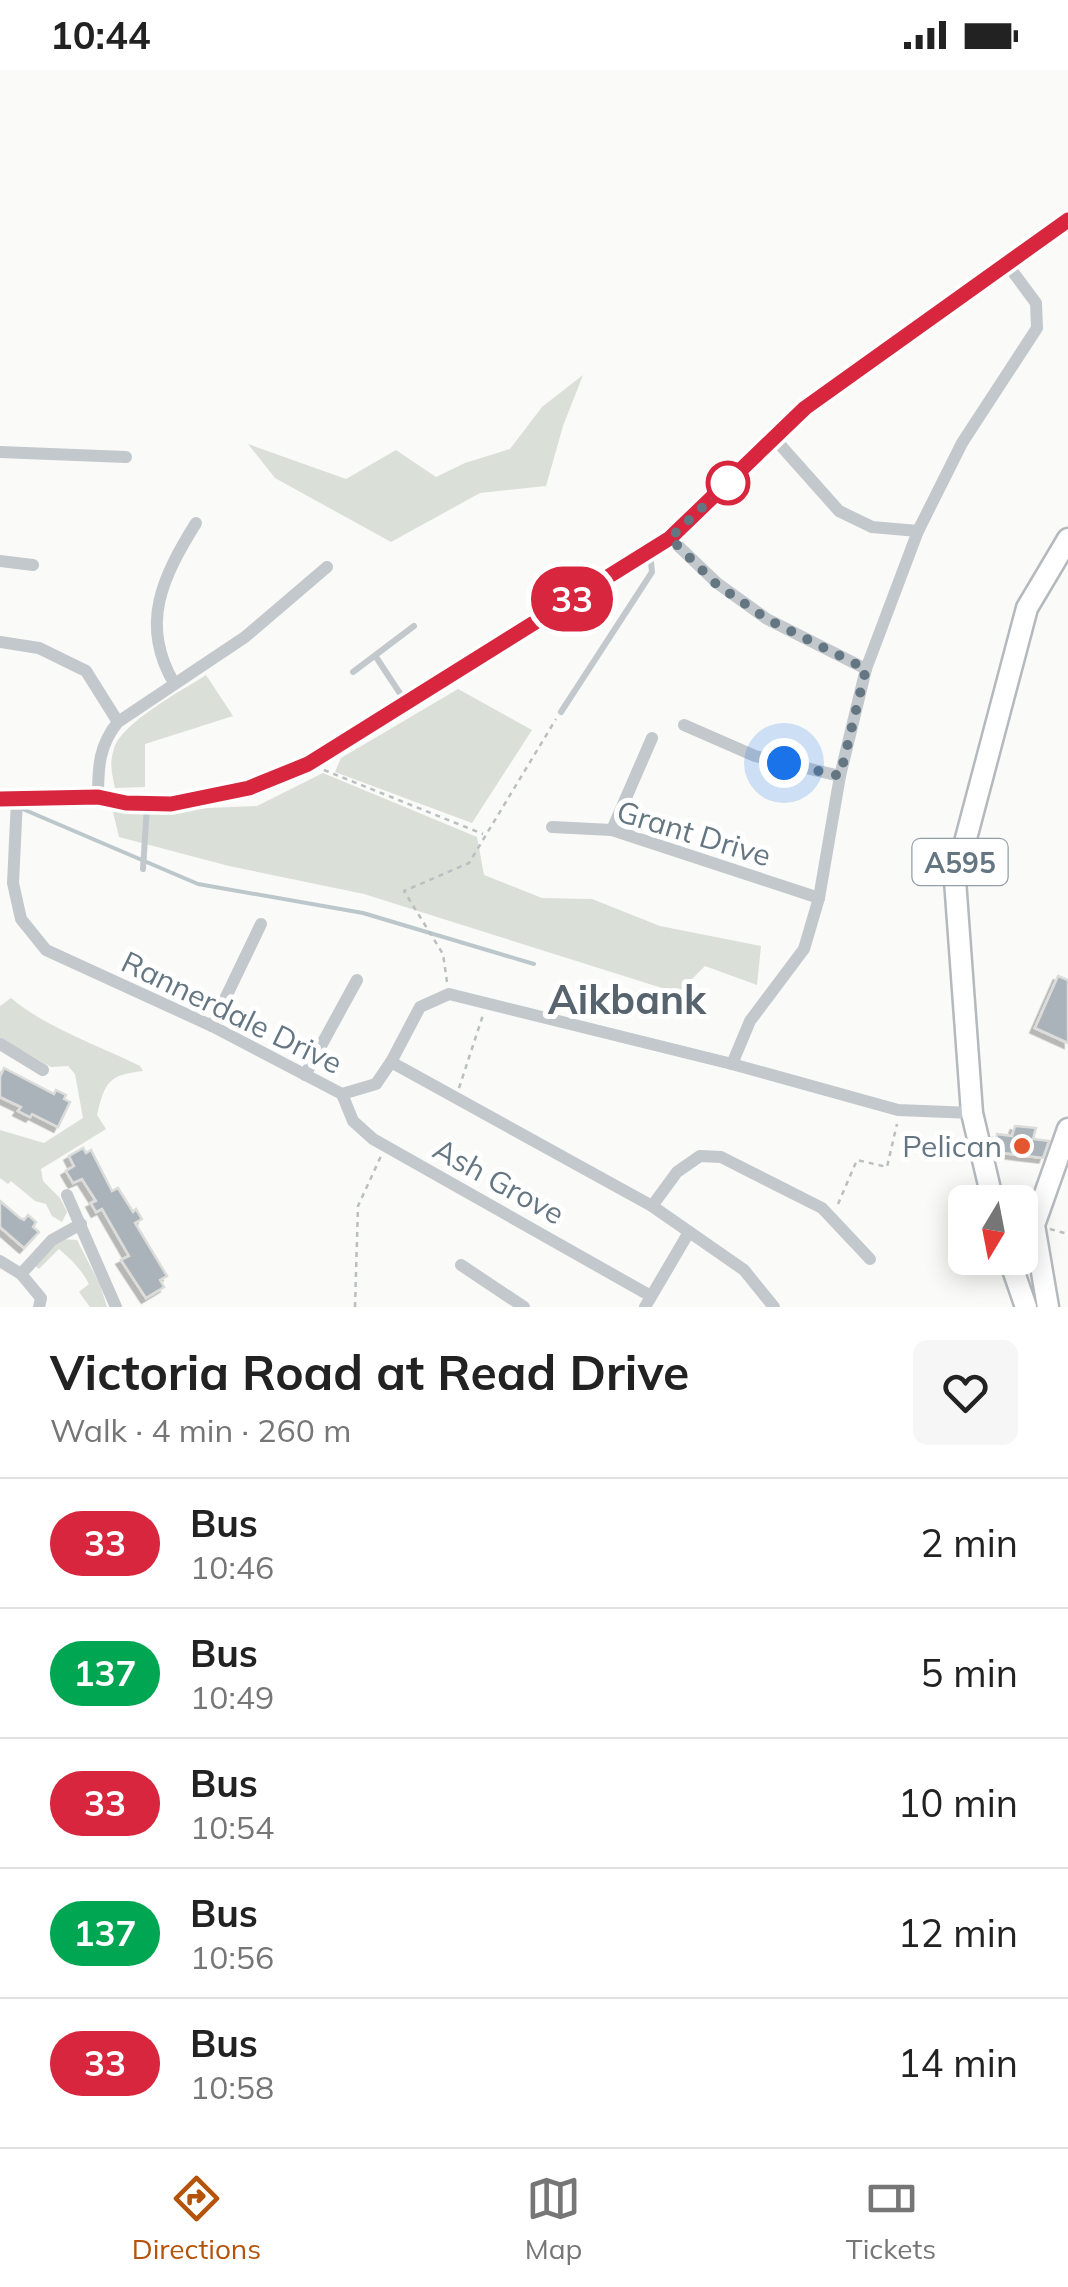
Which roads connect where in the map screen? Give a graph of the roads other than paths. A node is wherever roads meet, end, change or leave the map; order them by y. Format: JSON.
{"nodes":[{"id":1,"x":1068,"y":220,"type":"edge"},
{"id":2,"x":1007,"y":264,"type":"junction"},
{"id":3,"x":774,"y":438,"type":"junction"},
{"id":4,"x":0,"y":452,"type":"edge"},
{"id":5,"x":126,"y":456,"type":"dead end"},
{"id":6,"x":196,"y":523,"type":"dead end"},
{"id":7,"x":918,"y":531,"type":"junction"},
{"id":8,"x":670,"y":538,"type":"junction"},
{"id":9,"x":1068,"y":539,"type":"edge"},
{"id":10,"x":650,"y":551,"type":"junction"},
{"id":11,"x":0,"y":561,"type":"edge"},
{"id":12,"x":33,"y":565,"type":"dead end"},
{"id":13,"x":327,"y":567,"type":"dead end"},
{"id":14,"x":414,"y":626,"type":"dead end"},
{"id":15,"x":0,"y":642,"type":"edge"},
{"id":16,"x":376,"y":657,"type":"junction"},
{"id":17,"x":866,"y":669,"type":"junction"},
{"id":18,"x":352,"y":672,"type":"dead end"},
{"id":19,"x":174,"y":683,"type":"junction"},
{"id":20,"x":406,"y":702,"type":"junction"},
{"id":21,"x":561,"y":712,"type":"road end"},
{"id":22,"x":118,"y":722,"type":"junction"},
{"id":23,"x":684,"y":726,"type":"dead end"},
{"id":24,"x":652,"y":738,"type":"dead end"},
{"id":25,"x":840,"y":776,"type":"junction"},
{"id":26,"x":98,"y":797,"type":"junction"},
{"id":27,"x":0,"y":799,"type":"edge"},
{"id":28,"x":17,"y":800,"type":"junction"},
{"id":29,"x":147,"y":805,"type":"junction"},
{"id":30,"x":552,"y":827,"type":"dead end"},
{"id":31,"x":612,"y":830,"type":"junction"},
{"id":32,"x":143,"y":870,"type":"dead end"},
{"id":33,"x":819,"y":898,"type":"junction"},
{"id":34,"x":261,"y":924,"type":"dead end"},
{"id":35,"x":357,"y":980,"type":"dead end"},
{"id":36,"x":212,"y":1026,"type":"junction"},
{"id":37,"x":0,"y":1044,"type":"edge"},
{"id":38,"x":391,"y":1062,"type":"junction"},
{"id":39,"x":732,"y":1064,"type":"junction"},
{"id":40,"x":44,"y":1070,"type":"dead end"},
{"id":41,"x":305,"y":1075,"type":"junction"},
{"id":42,"x":342,"y":1094,"type":"junction"},
{"id":43,"x":972,"y":1113,"type":"junction"},
{"id":44,"x":1068,"y":1130,"type":"edge"},
{"id":45,"x":989,"y":1185,"type":"edge"},
{"id":46,"x":67,"y":1195,"type":"dead end"},
{"id":47,"x":1038,"y":1200,"type":"edge"},
{"id":48,"x":652,"y":1206,"type":"junction"},
{"id":49,"x":81,"y":1224,"type":"junction"},
{"id":50,"x":689,"y":1232,"type":"junction"},
{"id":51,"x":870,"y":1258,"type":"dead end"},
{"id":52,"x":0,"y":1261,"type":"edge"},
{"id":53,"x":460,"y":1265,"type":"dead end"},
{"id":54,"x":1038,"y":1268,"type":"edge"},
{"id":55,"x":21,"y":1274,"type":"junction"},
{"id":56,"x":1015,"y":1275,"type":"edge"},
{"id":57,"x":647,"y":1301,"type":"edge"},
{"id":58,"x":39,"y":1307,"type":"edge"},
{"id":59,"x":116,"y":1307,"type":"edge"},
{"id":60,"x":524,"y":1307,"type":"edge"},
{"id":61,"x":774,"y":1307,"type":"edge"},
{"id":62,"x":1026,"y":1307,"type":"edge"},
{"id":63,"x":1048,"y":1307,"type":"edge"}],
"edges":[{"from":1,"to":2,"type":"street"},
{"from":2,"to":3,"type":"street"},
{"from":2,"to":7,"type":"street"},
{"from":3,"to":7,"type":"street"},
{"from":3,"to":8,"type":"street"},
{"from":4,"to":5,"type":"street"},
{"from":6,"to":19,"type":"street"},
{"from":7,"to":17,"type":"street"},
{"from":8,"to":10,"type":"street"},
{"from":8,"to":17,"type":"street"},
{"from":9,"to":43,"type":"main road","number":"A595"},
{"from":10,"to":20,"type":"street"},
{"from":10,"to":21,"type":"lane"},
{"from":11,"to":12,"type":"street"},
{"from":13,"to":19,"type":"street"},
{"from":14,"to":16,"type":"lane"},
{"from":15,"to":22,"type":"street"},
{"from":16,"to":18,"type":"lane"},
{"from":16,"to":20,"type":"lane"},
{"from":17,"to":25,"type":"street"},
{"from":19,"to":22,"type":"street"},
{"from":20,"to":29,"type":"street"},
{"from":22,"to":26,"type":"street"},
{"from":23,"to":25,"type":"street"},
{"from":24,"to":31,"type":"street"},
{"from":25,"to":33,"type":"street"},
{"from":26,"to":28,"type":"street"},
{"from":26,"to":29,"type":"street"},
{"from":27,"to":28,"type":"street"},
{"from":28,"to":36,"type":"street","name":"Rannerdale Drive"},
{"from":29,"to":32,"type":"lane"},
{"from":30,"to":31,"type":"street","name":"Grant Drive"},
{"from":31,"to":33,"type":"street","name":"Grant Drive"},
{"from":33,"to":39,"type":"street"},
{"from":34,"to":36,"type":"street"},
{"from":35,"to":41,"type":"street"},
{"from":36,"to":41,"type":"street","name":"Rannerdale Drive"},
{"from":37,"to":40,"type":"street"},
{"from":38,"to":39,"type":"street"},
{"from":38,"to":42,"type":"street","name":"Rannerdale Drive"},
{"from":38,"to":48,"type":"street"},
{"from":39,"to":43,"type":"street"},
{"from":41,"to":42,"type":"street","name":"Rannerdale Drive"},
{"from":42,"to":57,"type":"street","name":"Ash Grove"},
{"from":43,"to":45,"type":"main road","number":"A595"},
{"from":44,"to":47,"type":"main road"},
{"from":46,"to":49,"type":"street"},
{"from":48,"to":50,"type":"street"},
{"from":48,"to":51,"type":"street"},
{"from":49,"to":55,"type":"street"},
{"from":49,"to":59,"type":"street"},
{"from":50,"to":57,"type":"street"},
{"from":50,"to":61,"type":"street"},
{"from":52,"to":55,"type":"street"},
{"from":53,"to":60,"type":"street"},
{"from":54,"to":63,"type":"main road"},
{"from":55,"to":58,"type":"street"},
{"from":56,"to":62,"type":"main road"}]}
